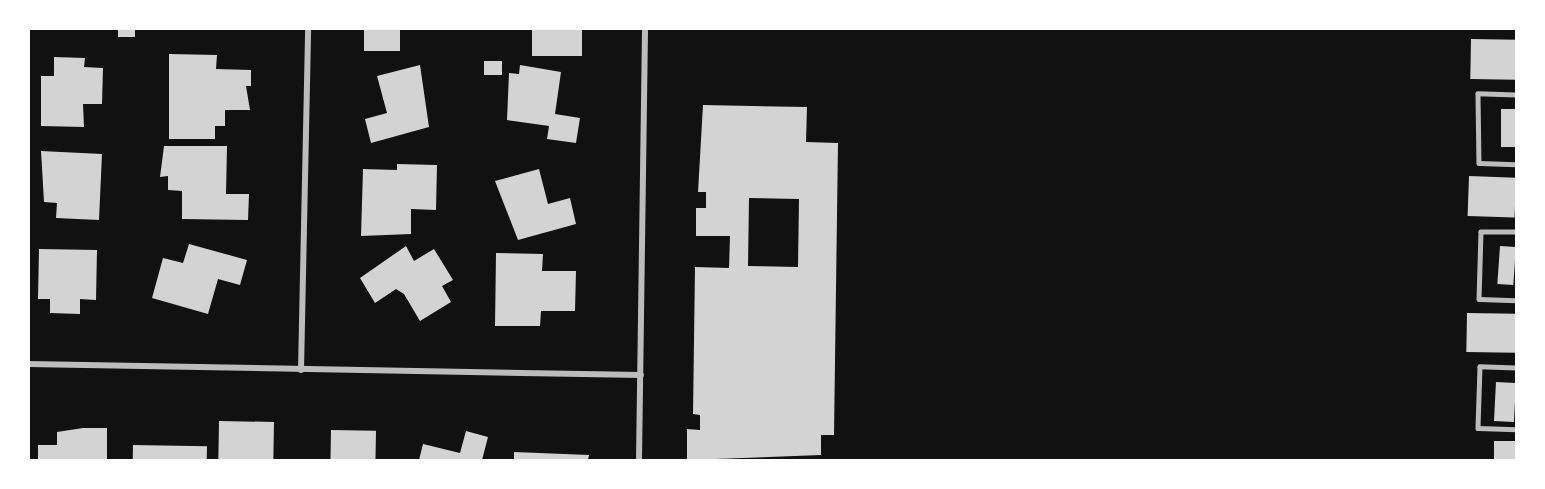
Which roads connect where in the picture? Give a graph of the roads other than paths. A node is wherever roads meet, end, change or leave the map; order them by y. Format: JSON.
{"nodes":[{"id":1,"x":308,"y":28,"type":"edge"},
{"id":2,"x":645,"y":28,"type":"edge"},
{"id":3,"x":1516,"y":95,"type":"edge"},
{"id":4,"x":1516,"y":164,"type":"edge"},
{"id":5,"x":1516,"y":232,"type":"edge"},
{"id":6,"x":1516,"y":300,"type":"edge"},
{"id":7,"x":28,"y":364,"type":"edge"},
{"id":8,"x":1516,"y":368,"type":"edge"},
{"id":9,"x":301,"y":370,"type":"junction"},
{"id":10,"x":641,"y":375,"type":"junction"},
{"id":11,"x":1516,"y":429,"type":"edge"},
{"id":12,"x":639,"y":460,"type":"edge"}],
"edges":[{"from":1,"to":9,"type":"street"},
{"from":2,"to":10,"type":"street"},
{"from":3,"to":4,"type":"lane"},
{"from":5,"to":6,"type":"lane"},
{"from":7,"to":9,"type":"street"},
{"from":8,"to":11,"type":"lane"},
{"from":9,"to":10,"type":"street"},
{"from":10,"to":12,"type":"street"}]}
